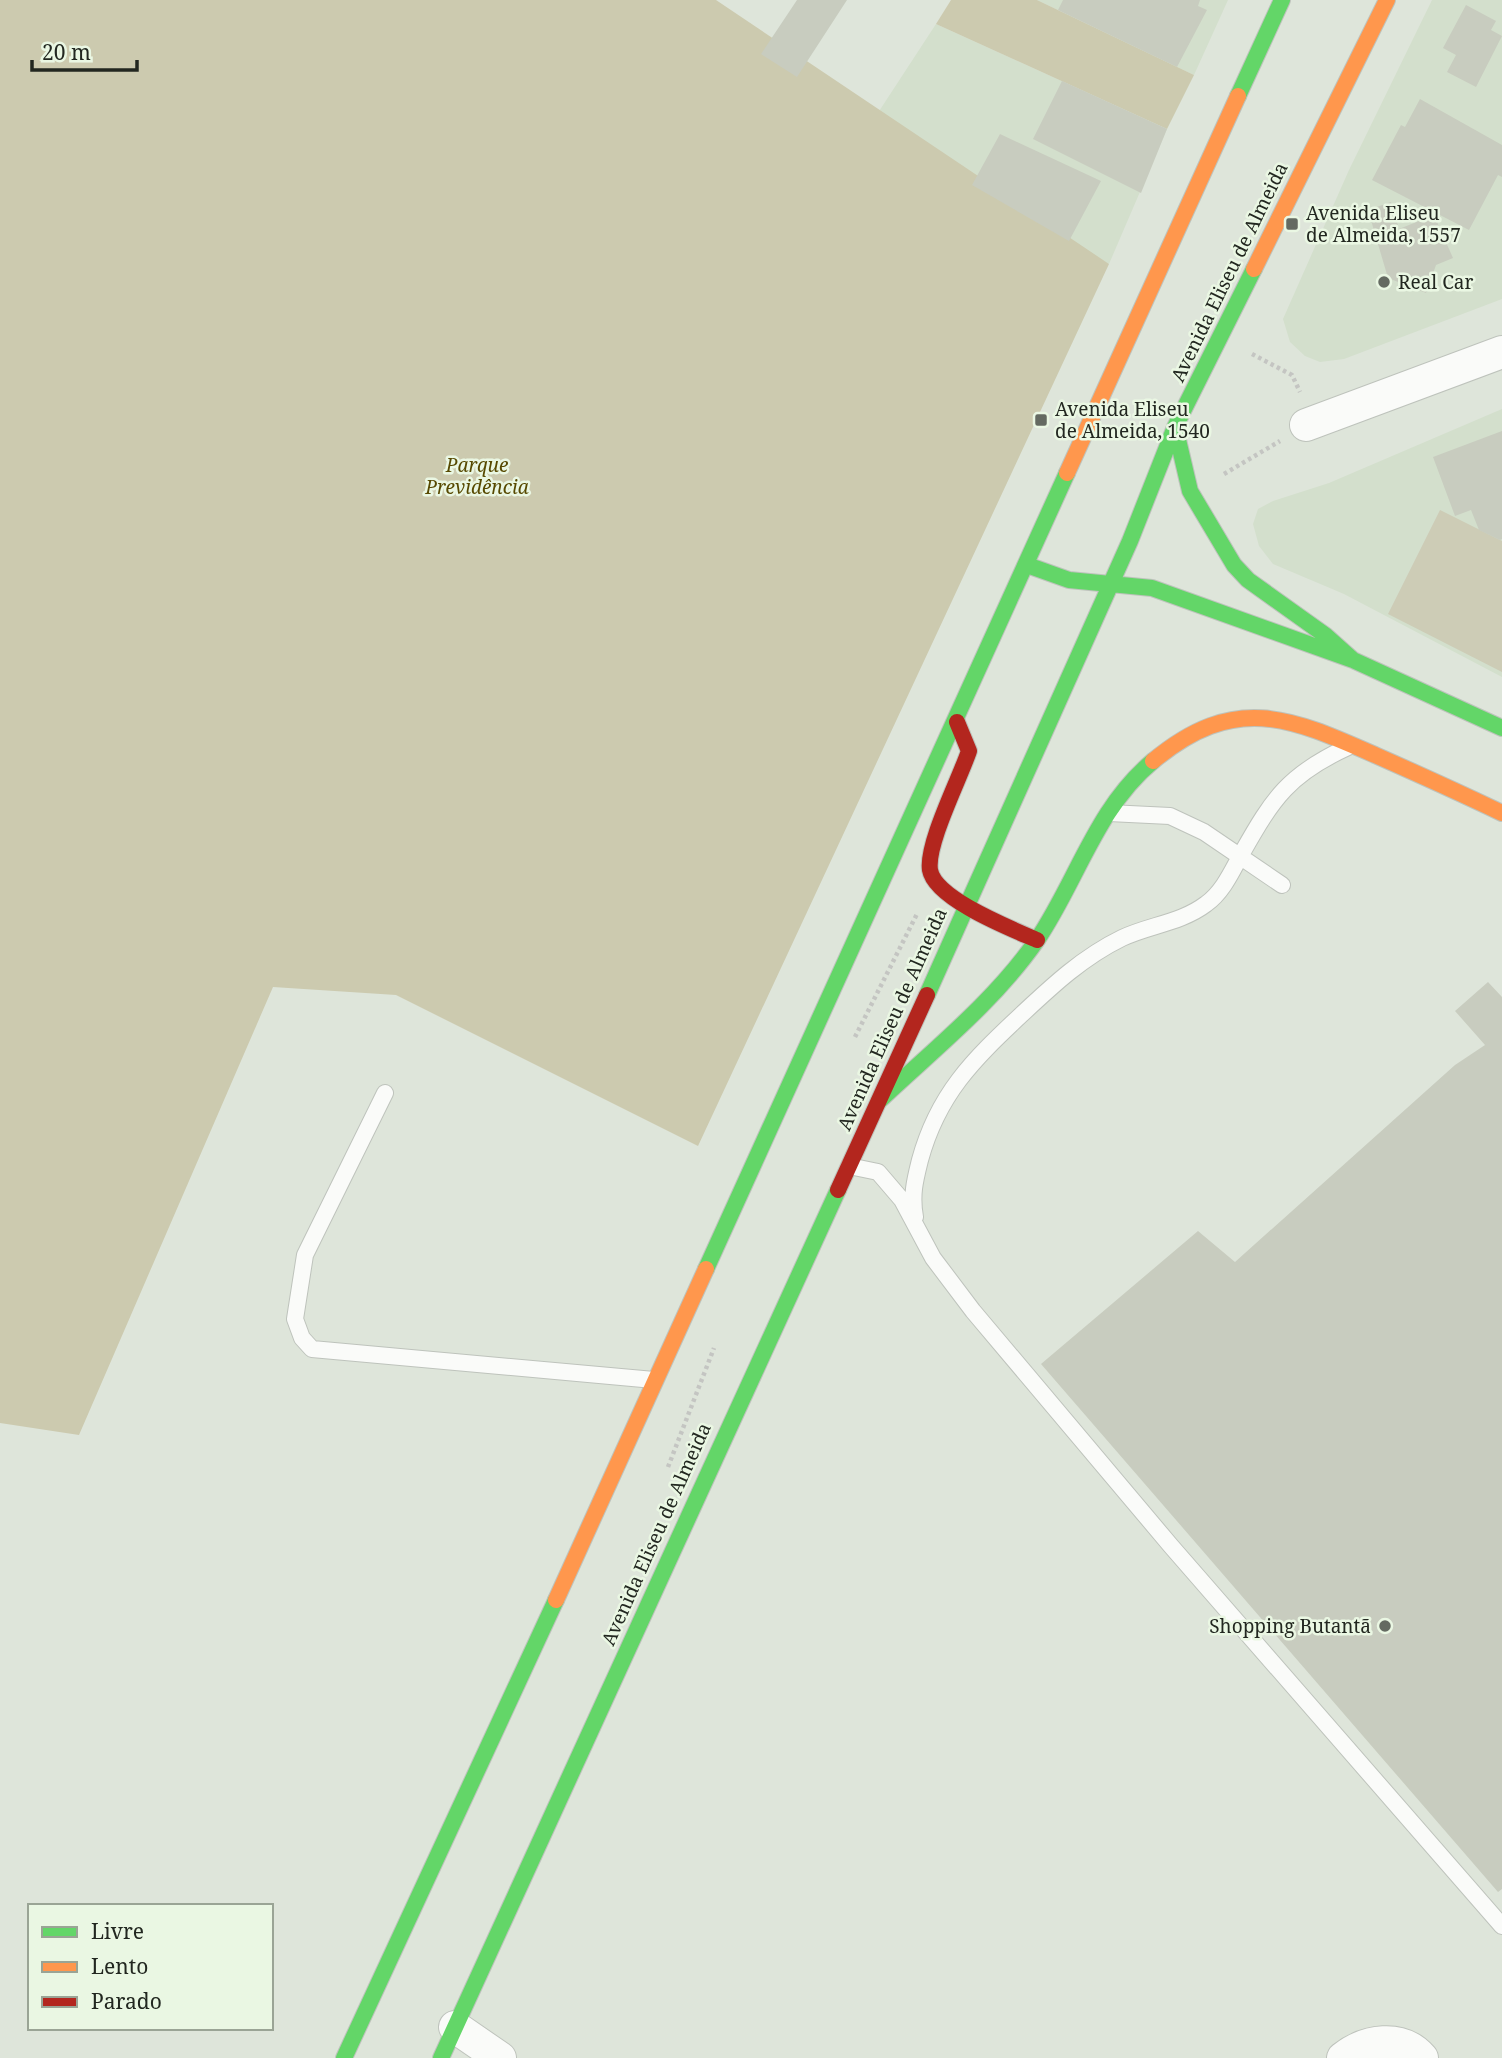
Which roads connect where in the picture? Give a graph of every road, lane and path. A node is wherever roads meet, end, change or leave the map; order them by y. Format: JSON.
{"nodes":[{"id":1,"x":1282,"y":0,"type":"edge"},
{"id":2,"x":1387,"y":0,"type":"edge"},
{"id":3,"x":1218,"y":341,"type":"junction"},
{"id":4,"x":1502,"y":352,"type":"edge"},
{"id":5,"x":1306,"y":425,"type":"junction"},
{"id":6,"x":1175,"y":427,"type":"junction"},
{"id":7,"x":1197,"y":507,"type":"junction"},
{"id":8,"x":1027,"y":565,"type":"junction"},
{"id":9,"x":1109,"y":585,"type":"junction"},
{"id":10,"x":1353,"y":660,"type":"junction"},
{"id":11,"x":956,"y":720,"type":"junction"},
{"id":12,"x":1502,"y":728,"type":"edge"},
{"id":13,"x":1352,"y":746,"type":"junction"},
{"id":14,"x":1107,"y":813,"type":"junction"},
{"id":15,"x":1502,"y":813,"type":"edge"},
{"id":16,"x":1240,"y":857,"type":"junction"},
{"id":17,"x":1282,"y":885,"type":"dead end"},
{"id":18,"x":966,"y":906,"type":"junction"},
{"id":19,"x":1037,"y":940,"type":"junction"},
{"id":20,"x":385,"y":1093,"type":"dead end"},
{"id":21,"x":879,"y":1101,"type":"junction"},
{"id":22,"x":849,"y":1166,"type":"junction"},
{"id":23,"x":918,"y":1233,"type":"junction"},
{"id":24,"x":654,"y":1380,"type":"junction"},
{"id":25,"x":1502,"y":1926,"type":"edge"},
{"id":26,"x":456,"y":2027,"type":"junction"},
{"id":27,"x":1418,"y":2054,"type":"edge"},
{"id":28,"x":344,"y":2058,"type":"edge"},
{"id":29,"x":441,"y":2058,"type":"edge"},
{"id":30,"x":500,"y":2058,"type":"edge"},
{"id":31,"x":1343,"y":2058,"type":"edge"}],
"edges":[{"from":1,"to":8,"type":"main road"},
{"from":2,"to":3,"type":"main road","name":"Avenida Eliseu de Almeida"},
{"from":3,"to":5,"type":"path"},
{"from":3,"to":6,"type":"main road","name":"Avenida Eliseu de Almeida"},
{"from":4,"to":5,"type":"street"},
{"from":5,"to":7,"type":"path"},
{"from":6,"to":7,"type":"main road"},
{"from":6,"to":9,"type":"main road","name":"Avenida Eliseu de Almeida"},
{"from":7,"to":10,"type":"main road"},
{"from":8,"to":9,"type":"main road"},
{"from":8,"to":11,"type":"main road"},
{"from":9,"to":10,"type":"main road"},
{"from":9,"to":18,"type":"main road","name":"Avenida Eliseu de Almeida"},
{"from":10,"to":12,"type":"main road"},
{"from":11,"to":18,"type":"main road"},
{"from":11,"to":24,"type":"main road"},
{"from":13,"to":14,"type":"main road"},
{"from":13,"to":15,"type":"main road"},
{"from":13,"to":16,"type":"lane"},
{"from":14,"to":16,"type":"lane"},
{"from":14,"to":19,"type":"main road"},
{"from":16,"to":17,"type":"lane"},
{"from":16,"to":23,"type":"lane"},
{"from":18,"to":19,"type":"main road"},
{"from":18,"to":21,"type":"main road","name":"Avenida Eliseu de Almeida"},
{"from":19,"to":21,"type":"main road"},
{"from":20,"to":24,"type":"lane"},
{"from":21,"to":22,"type":"main road","name":"Avenida Eliseu de Almeida"},
{"from":22,"to":23,"type":"lane"},
{"from":22,"to":26,"type":"main road","name":"Avenida Eliseu de Almeida"},
{"from":23,"to":25,"type":"lane"},
{"from":24,"to":28,"type":"main road"},
{"from":26,"to":29,"type":"main road","name":"Avenida Eliseu de Almeida"},
{"from":26,"to":30,"type":"street"},
{"from":27,"to":31,"type":"street"}]}
